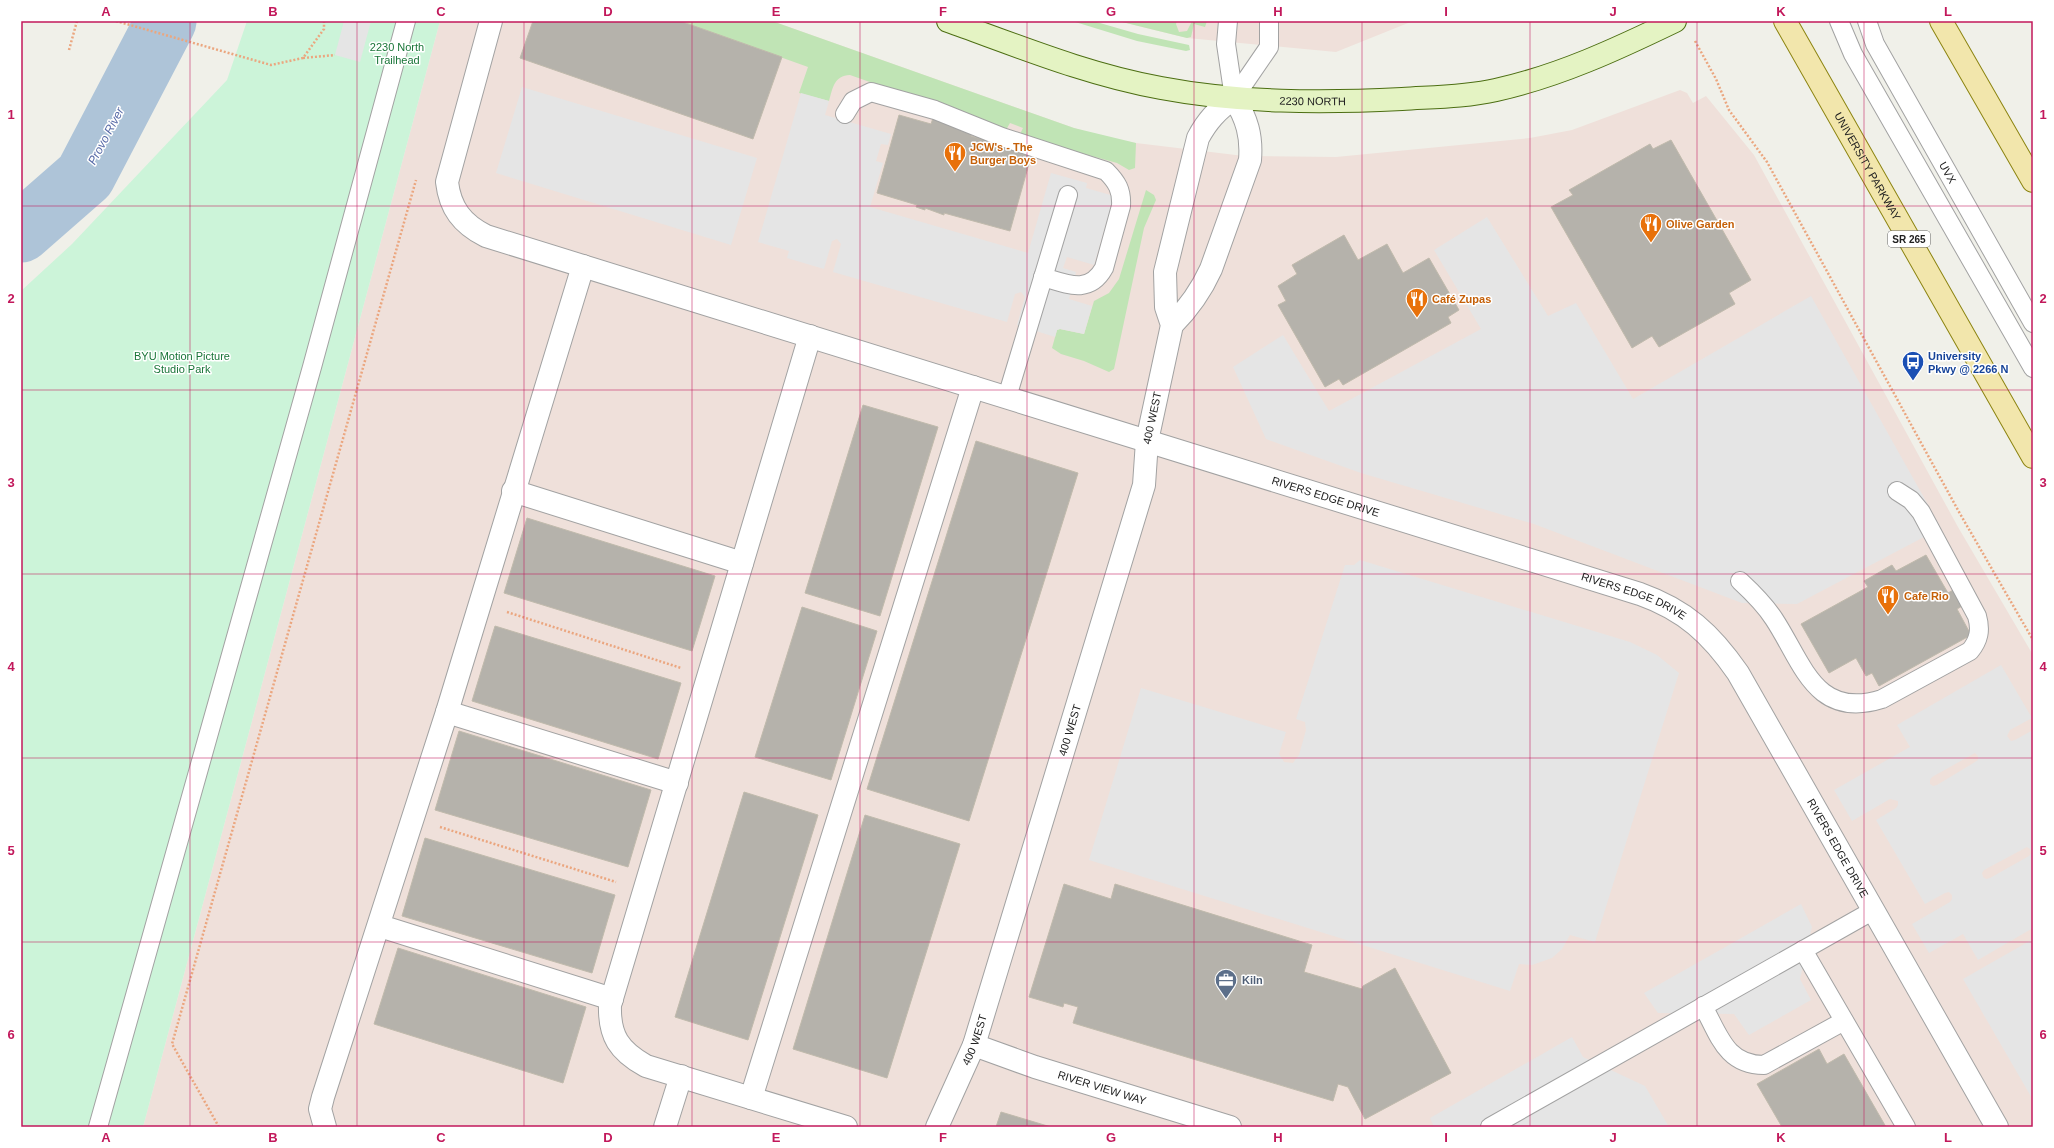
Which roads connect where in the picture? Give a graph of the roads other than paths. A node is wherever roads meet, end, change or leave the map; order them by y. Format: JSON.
{"nodes":[{"id":1,"x":406,"y":21,"type":"edge"},
{"id":2,"x":491,"y":21,"type":"edge"},
{"id":3,"x":948,"y":21,"type":"edge"},
{"id":4,"x":1228,"y":21,"type":"edge"},
{"id":5,"x":1269,"y":21,"type":"edge"},
{"id":6,"x":1785,"y":21,"type":"edge"},
{"id":7,"x":1839,"y":21,"type":"edge"},
{"id":8,"x":1867,"y":21,"type":"edge"},
{"id":9,"x":1941,"y":21,"type":"edge"},
{"id":10,"x":1683,"y":27,"type":"edge"},
{"id":11,"x":1234,"y":98,"type":"junction"},
{"id":12,"x":845,"y":114,"type":"dead end"},
{"id":13,"x":2033,"y":182,"type":"edge"},
{"id":14,"x":1068,"y":195,"type":"dead end"},
{"id":15,"x":583,"y":266,"type":"junction"},
{"id":16,"x":1043,"y":277,"type":"junction"},
{"id":17,"x":2033,"y":323,"type":"edge"},
{"id":18,"x":1172,"y":325,"type":"junction"},
{"id":19,"x":810,"y":336,"type":"junction"},
{"id":20,"x":2033,"y":368,"type":"edge"},
{"id":21,"x":973,"y":387,"type":"junction"},
{"id":22,"x":1007,"y":397,"type":"junction"},
{"id":23,"x":1147,"y":441,"type":"junction"},
{"id":24,"x":2033,"y":457,"type":"edge"},
{"id":25,"x":513,"y":491,"type":"junction"},
{"id":26,"x":1897,"y":491,"type":"dead end"},
{"id":27,"x":742,"y":563,"type":"junction"},
{"id":28,"x":1740,"y":581,"type":"dead end"},
{"id":29,"x":447,"y":712,"type":"junction"},
{"id":30,"x":677,"y":783,"type":"junction"},
{"id":31,"x":1874,"y":910,"type":"junction"},
{"id":32,"x":380,"y":926,"type":"junction"},
{"id":33,"x":1803,"y":950,"type":"junction"},
{"id":34,"x":612,"y":999,"type":"junction"},
{"id":35,"x":1703,"y":1006,"type":"junction"},
{"id":36,"x":1844,"y":1022,"type":"junction"},
{"id":37,"x":974,"y":1045,"type":"junction"},
{"id":38,"x":681,"y":1076,"type":"junction"},
{"id":39,"x":751,"y":1098,"type":"junction"},
{"id":40,"x":98,"y":1127,"type":"edge"},
{"id":41,"x":325,"y":1127,"type":"edge"},
{"id":42,"x":665,"y":1127,"type":"edge"},
{"id":43,"x":846,"y":1127,"type":"edge"},
{"id":44,"x":937,"y":1127,"type":"edge"},
{"id":45,"x":1230,"y":1127,"type":"edge"},
{"id":46,"x":1490,"y":1127,"type":"edge"},
{"id":47,"x":1906,"y":1127,"type":"edge"},
{"id":48,"x":1997,"y":1127,"type":"edge"}],
"edges":[{"from":1,"to":40,"type":"lane"},
{"from":2,"to":15,"type":"street","name":"RIVERS EDGE DRIVE"},
{"from":3,"to":11,"type":"main road","name":"2230 NORTH"},
{"from":4,"to":11,"type":"lane"},
{"from":5,"to":11,"type":"lane"},
{"from":6,"to":24,"type":"main road","name":"UNIVERSITY PARKWAY","number":"SR 265"},
{"from":7,"to":20,"type":"lane"},
{"from":8,"to":17,"type":"lane","name":"UVX"},
{"from":9,"to":13,"type":"main road"},
{"from":10,"to":11,"type":"main road","name":"2230 NORTH"},
{"from":11,"to":18,"type":"street","name":"400 WEST"},
{"from":11,"to":18,"type":"street"},
{"from":12,"to":16,"type":"lane"},
{"from":14,"to":16,"type":"lane"},
{"from":15,"to":19,"type":"street","name":"RIVERS EDGE DRIVE"},
{"from":15,"to":25,"type":"street"},
{"from":16,"to":22,"type":"lane"},
{"from":18,"to":23,"type":"street","name":"400 WEST"},
{"from":19,"to":21,"type":"street","name":"RIVERS EDGE DRIVE"},
{"from":19,"to":27,"type":"street"},
{"from":21,"to":22,"type":"street","name":"RIVERS EDGE DRIVE"},
{"from":21,"to":39,"type":"street"},
{"from":22,"to":23,"type":"street","name":"RIVERS EDGE DRIVE"},
{"from":23,"to":31,"type":"street","name":"RIVERS EDGE DRIVE"},
{"from":23,"to":37,"type":"street","name":"400 WEST"},
{"from":25,"to":27,"type":"street"},
{"from":25,"to":29,"type":"street"},
{"from":26,"to":28,"type":"lane"},
{"from":27,"to":30,"type":"street"},
{"from":29,"to":30,"type":"street"},
{"from":29,"to":32,"type":"street"},
{"from":30,"to":34,"type":"street"},
{"from":31,"to":33,"type":"lane"},
{"from":31,"to":48,"type":"street","name":"RIVERS EDGE DRIVE"},
{"from":32,"to":34,"type":"street"},
{"from":32,"to":41,"type":"street"},
{"from":33,"to":35,"type":"lane"},
{"from":33,"to":36,"type":"lane"},
{"from":34,"to":38,"type":"street"},
{"from":35,"to":36,"type":"lane"},
{"from":35,"to":46,"type":"lane"},
{"from":36,"to":47,"type":"lane"},
{"from":37,"to":44,"type":"street","name":"400 WEST"},
{"from":37,"to":45,"type":"street","name":"RIVER VIEW WAY"},
{"from":38,"to":39,"type":"street"},
{"from":38,"to":42,"type":"street"},
{"from":39,"to":43,"type":"street"}]}
